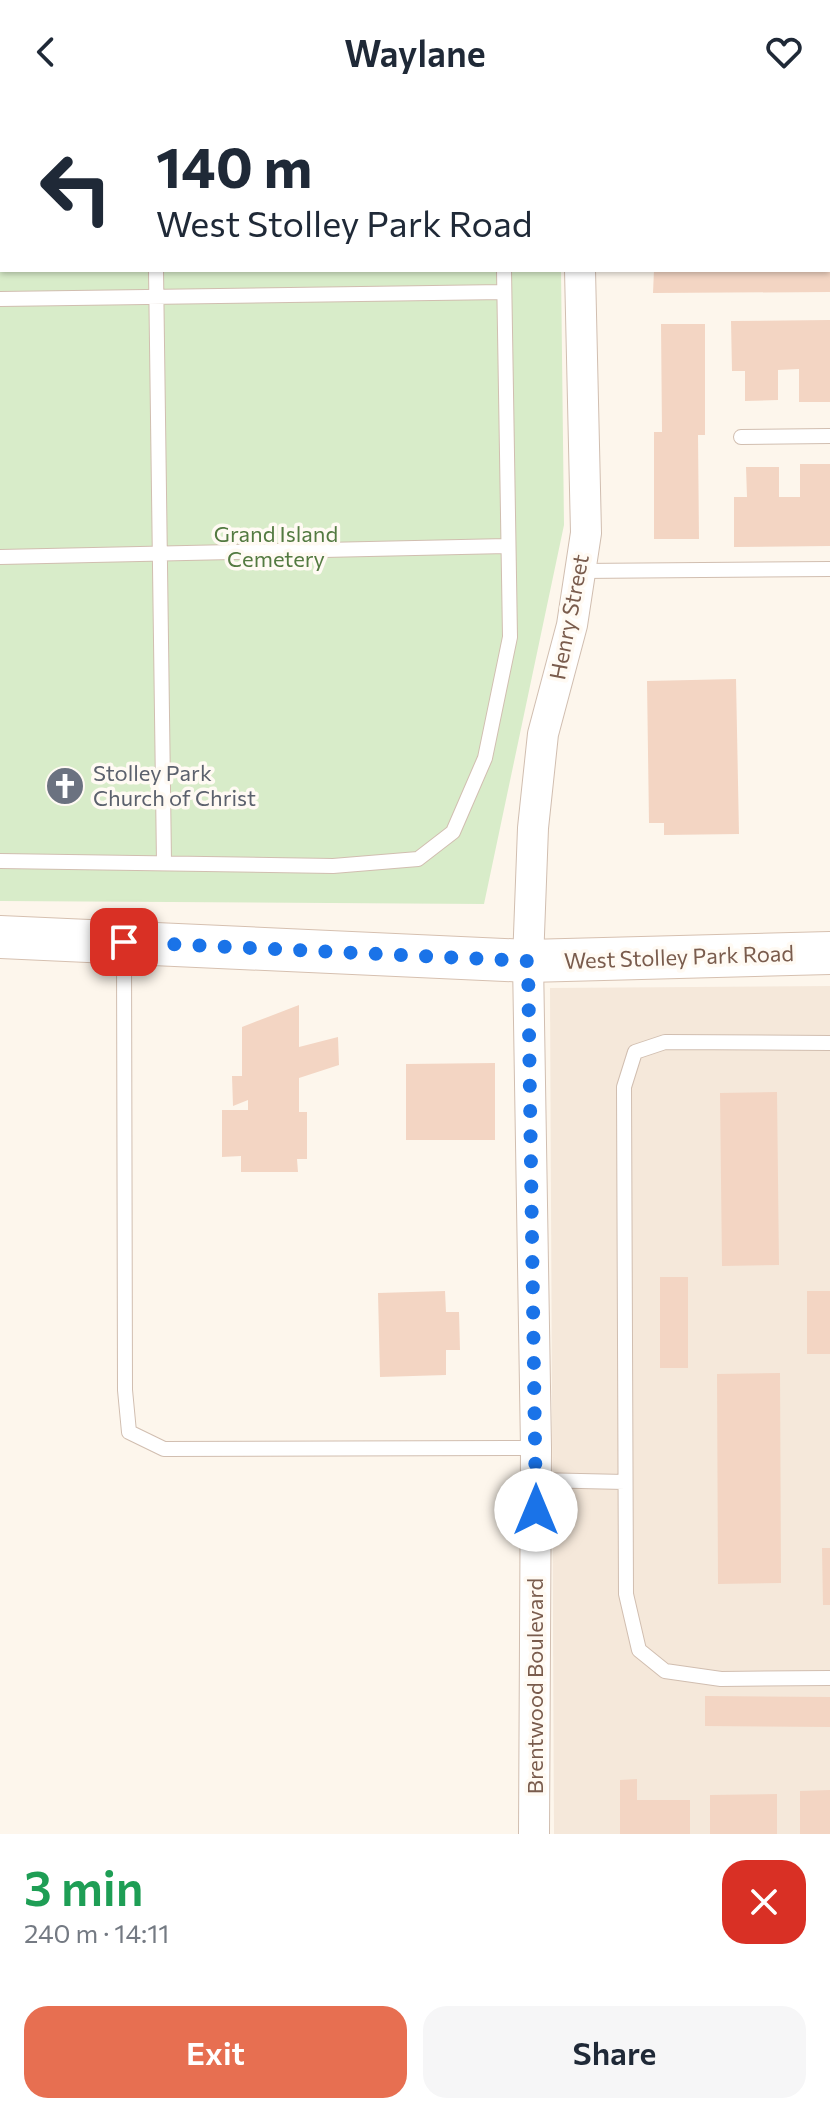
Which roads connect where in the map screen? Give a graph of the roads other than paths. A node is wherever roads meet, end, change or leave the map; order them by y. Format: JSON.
{"nodes":[{"id":1,"x":156,"y":272,"type":"edge"},
{"id":2,"x":504,"y":272,"type":"edge"},
{"id":3,"x":580,"y":272,"type":"edge"},
{"id":4,"x":504,"y":292,"type":"junction"},
{"id":5,"x":156,"y":297,"type":"junction"},
{"id":6,"x":0,"y":299,"type":"edge"},
{"id":7,"x":830,"y":436,"type":"edge"},
{"id":8,"x":741,"y":437,"type":"dead end"},
{"id":9,"x":507,"y":546,"type":"junction"},
{"id":10,"x":160,"y":554,"type":"junction"},
{"id":11,"x":0,"y":557,"type":"edge"},
{"id":12,"x":830,"y":569,"type":"edge"},
{"id":13,"x":580,"y":571,"type":"junction"},
{"id":14,"x":0,"y":861,"type":"edge"},
{"id":15,"x":164,"y":863,"type":"junction"},
{"id":16,"x":0,"y":937,"type":"edge"},
{"id":17,"x":124,"y":942,"type":"junction"},
{"id":18,"x":830,"y":953,"type":"edge"},
{"id":19,"x":528,"y":961,"type":"junction"},
{"id":20,"x":830,"y":1043,"type":"edge"},
{"id":21,"x":536,"y":1448,"type":"junction"},
{"id":22,"x":536,"y":1480,"type":"junction"},
{"id":23,"x":625,"y":1482,"type":"junction"},
{"id":24,"x":830,"y":1678,"type":"edge"},
{"id":25,"x":534,"y":1834,"type":"edge"}],
"edges":[{"from":1,"to":5,"type":"lane"},
{"from":2,"to":4,"type":"lane"},
{"from":3,"to":13,"type":"street","name":"Henry Street"},
{"from":4,"to":5,"type":"lane"},
{"from":4,"to":9,"type":"lane"},
{"from":5,"to":6,"type":"lane"},
{"from":5,"to":10,"type":"lane"},
{"from":7,"to":8,"type":"lane"},
{"from":9,"to":10,"type":"lane"},
{"from":9,"to":15,"type":"lane"},
{"from":10,"to":11,"type":"lane"},
{"from":10,"to":15,"type":"lane"},
{"from":12,"to":13,"type":"lane"},
{"from":13,"to":19,"type":"street","name":"Henry Street"},
{"from":14,"to":15,"type":"lane"},
{"from":16,"to":17,"type":"main road","name":"West Stolley Park Road"},
{"from":17,"to":19,"type":"main road","name":"West Stolley Park Road"},
{"from":17,"to":21,"type":"lane"},
{"from":18,"to":19,"type":"main road","name":"West Stolley Park Road"},
{"from":19,"to":21,"type":"street","name":"Brentwood Boulevard"},
{"from":20,"to":23,"type":"lane"},
{"from":21,"to":22,"type":"street","name":"Brentwood Boulevard"},
{"from":22,"to":23,"type":"lane"},
{"from":22,"to":25,"type":"street","name":"Brentwood Boulevard"},
{"from":23,"to":24,"type":"lane"}]}
